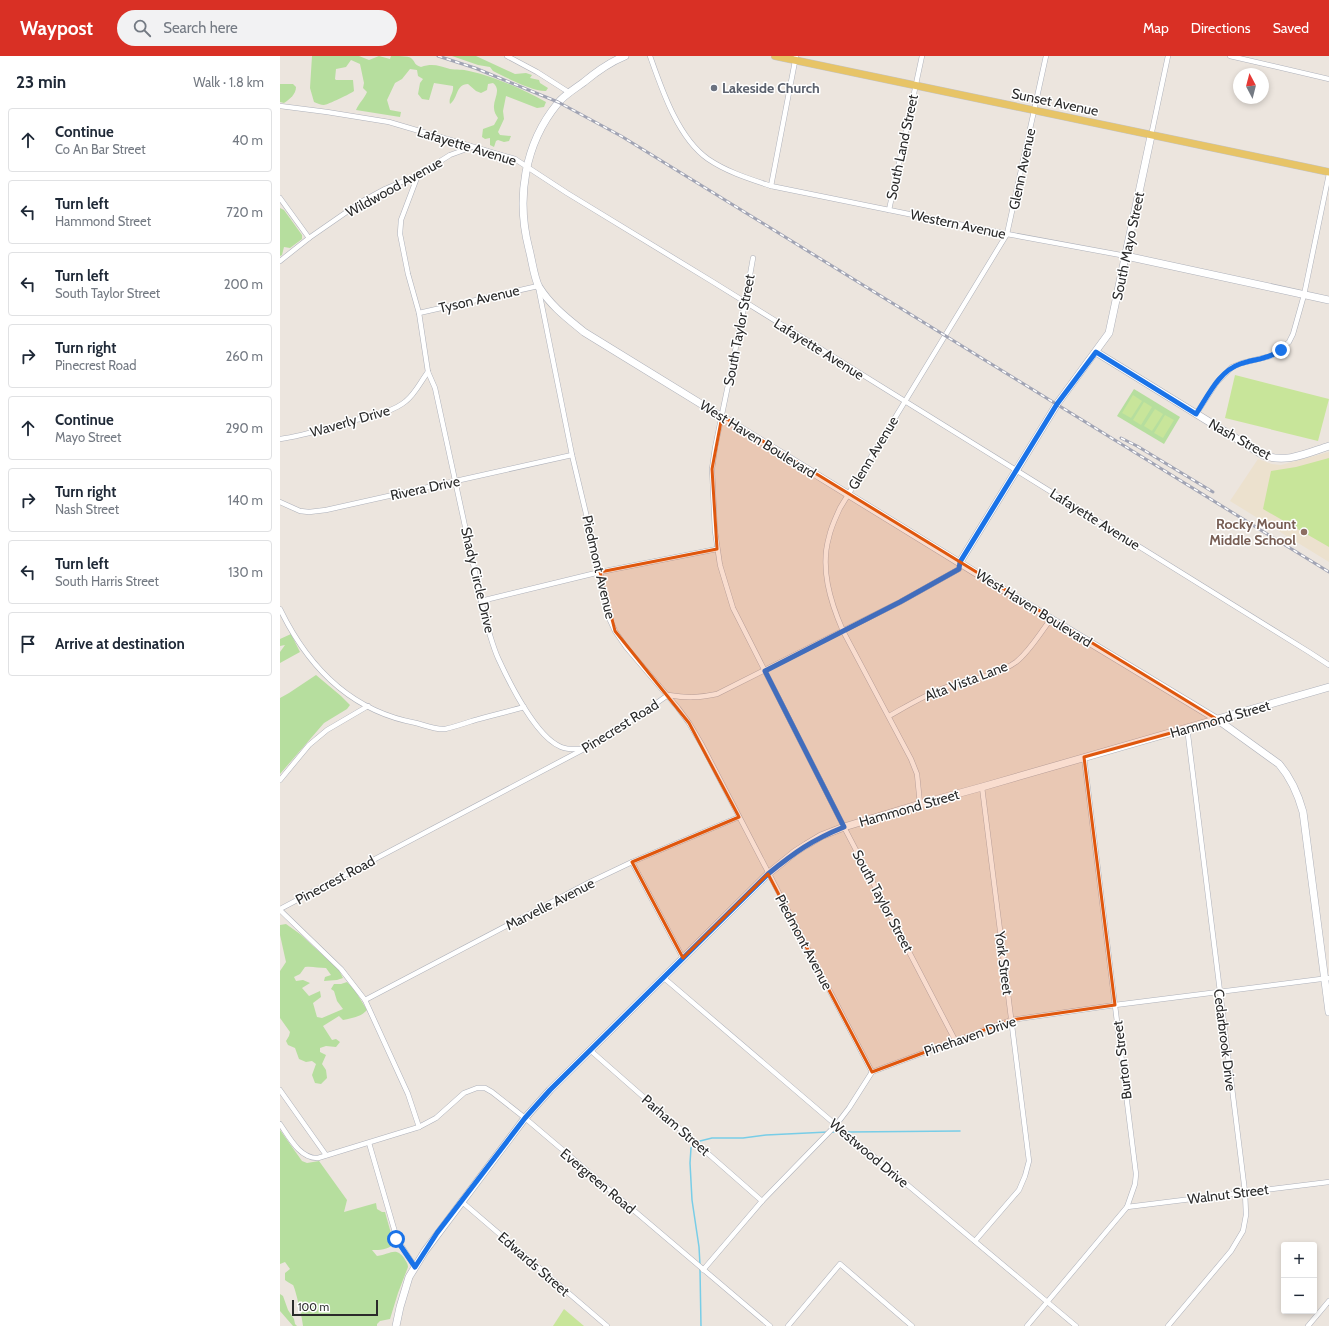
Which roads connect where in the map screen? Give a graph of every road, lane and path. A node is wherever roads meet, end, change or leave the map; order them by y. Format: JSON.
{"nodes":[{"id":1,"x":508,"y":56,"type":"edge"},
{"id":2,"x":625,"y":56,"type":"edge"},
{"id":3,"x":650,"y":56,"type":"edge"},
{"id":4,"x":775,"y":56,"type":"edge"},
{"id":5,"x":922,"y":56,"type":"edge"},
{"id":6,"x":1046,"y":56,"type":"edge"},
{"id":7,"x":1168,"y":56,"type":"edge"},
{"id":8,"x":1230,"y":56,"type":"edge"},
{"id":9,"x":796,"y":58,"type":"edge"},
{"id":10,"x":1329,"y":79,"type":"edge"},
{"id":11,"x":915,"y":85,"type":"junction"},
{"id":12,"x":570,"y":93,"type":"junction"},
{"id":13,"x":280,"y":106,"type":"edge"},
{"id":14,"x":1035,"y":110,"type":"junction"},
{"id":15,"x":1151,"y":136,"type":"junction"},
{"id":16,"x":472,"y":147,"type":"junction"},
{"id":17,"x":526,"y":166,"type":"junction"},
{"id":18,"x":1329,"y":173,"type":"edge"},
{"id":19,"x":418,"y":175,"type":"junction"},
{"id":20,"x":771,"y":186,"type":"junction"},
{"id":21,"x":280,"y":198,"type":"edge"},
{"id":22,"x":889,"y":210,"type":"junction"},
{"id":23,"x":1008,"y":234,"type":"junction"},
{"id":24,"x":309,"y":238,"type":"junction"},
{"id":25,"x":1126,"y":256,"type":"junction"},
{"id":26,"x":753,"y":258,"type":"dead end"},
{"id":27,"x":280,"y":261,"type":"edge"},
{"id":28,"x":538,"y":286,"type":"junction"},
{"id":29,"x":1304,"y":295,"type":"junction"},
{"id":30,"x":1329,"y":300,"type":"edge"},
{"id":31,"x":745,"y":303,"type":"junction"},
{"id":32,"x":419,"y":313,"type":"junction"},
{"id":33,"x":1096,"y":352,"type":"junction"},
{"id":34,"x":428,"y":372,"type":"junction"},
{"id":35,"x":905,"y":402,"type":"junction"},
{"id":36,"x":1196,"y":414,"type":"junction"},
{"id":37,"x":722,"y":416,"type":"junction"},
{"id":38,"x":280,"y":439,"type":"edge"},
{"id":39,"x":1329,"y":446,"type":"edge"},
{"id":40,"x":572,"y":455,"type":"junction"},
{"id":41,"x":1017,"y":470,"type":"junction"},
{"id":42,"x":456,"y":482,"type":"junction"},
{"id":43,"x":848,"y":494,"type":"junction"},
{"id":44,"x":280,"y":502,"type":"edge"},
{"id":45,"x":717,"y":549,"type":"junction"},
{"id":46,"x":960,"y":562,"type":"junction"},
{"id":47,"x":600,"y":572,"type":"junction"},
{"id":48,"x":481,"y":601,"type":"junction"},
{"id":49,"x":280,"y":609,"type":"edge"},
{"id":50,"x":1051,"y":619,"type":"junction"},
{"id":51,"x":843,"y":630,"type":"junction"},
{"id":52,"x":1329,"y":665,"type":"edge"},
{"id":53,"x":765,"y":671,"type":"junction"},
{"id":54,"x":1329,"y":688,"type":"edge"},
{"id":55,"x":668,"y":695,"type":"junction"},
{"id":56,"x":368,"y":706,"type":"junction"},
{"id":57,"x":524,"y":707,"type":"junction"},
{"id":58,"x":889,"y":716,"type":"junction"},
{"id":59,"x":1218,"y":720,"type":"junction"},
{"id":60,"x":1187,"y":727,"type":"junction"},
{"id":61,"x":584,"y":749,"type":"junction"},
{"id":62,"x":1084,"y":757,"type":"junction"},
{"id":63,"x":280,"y":780,"type":"edge"},
{"id":64,"x":982,"y":787,"type":"junction"},
{"id":65,"x":920,"y":804,"type":"junction"},
{"id":66,"x":739,"y":817,"type":"junction"},
{"id":67,"x":844,"y":827,"type":"junction"},
{"id":68,"x":632,"y":862,"type":"junction"},
{"id":69,"x":768,"y":874,"type":"junction"},
{"id":70,"x":280,"y":910,"type":"edge"},
{"id":71,"x":683,"y":958,"type":"junction"},
{"id":72,"x":664,"y":978,"type":"junction"},
{"id":73,"x":1327,"y":978,"type":"edge"},
{"id":74,"x":1219,"y":991,"type":"junction"},
{"id":75,"x":365,"y":1000,"type":"junction"},
{"id":76,"x":1115,"y":1005,"type":"junction"},
{"id":77,"x":1329,"y":1012,"type":"edge"},
{"id":78,"x":1011,"y":1020,"type":"junction"},
{"id":79,"x":955,"y":1040,"type":"junction"},
{"id":80,"x":590,"y":1050,"type":"junction"},
{"id":81,"x":872,"y":1072,"type":"junction"},
{"id":82,"x":280,"y":1090,"type":"edge"},
{"id":83,"x":525,"y":1118,"type":"junction"},
{"id":84,"x":280,"y":1124,"type":"edge"},
{"id":85,"x":836,"y":1125,"type":"junction"},
{"id":86,"x":419,"y":1127,"type":"junction"},
{"id":87,"x":369,"y":1143,"type":"junction"},
{"id":88,"x":326,"y":1155,"type":"junction"},
{"id":89,"x":1329,"y":1182,"type":"edge"},
{"id":90,"x":1245,"y":1192,"type":"junction"},
{"id":91,"x":461,"y":1201,"type":"junction"},
{"id":92,"x":762,"y":1201,"type":"junction"},
{"id":93,"x":1127,"y":1207,"type":"junction"},
{"id":94,"x":975,"y":1241,"type":"junction"},
{"id":95,"x":415,"y":1267,"type":"junction"},
{"id":96,"x":703,"y":1270,"type":"junction"},
{"id":97,"x":1329,"y":1301,"type":"edge"},
{"id":98,"x":1047,"y":1302,"type":"junction"},
{"id":99,"x":909,"y":1325,"type":"edge"},
{"id":100,"x":396,"y":1326,"type":"edge"},
{"id":101,"x":607,"y":1326,"type":"edge"},
{"id":102,"x":770,"y":1326,"type":"edge"},
{"id":103,"x":788,"y":1326,"type":"edge"},
{"id":104,"x":1027,"y":1326,"type":"edge"},
{"id":105,"x":1076,"y":1326,"type":"edge"},
{"id":106,"x":1168,"y":1326,"type":"edge"},
{"id":107,"x":1308,"y":1326,"type":"edge"}],
"edges":[{"from":1,"to":12,"type":"street"},
{"from":2,"to":12,"type":"street"},
{"from":3,"to":20,"type":"street","name":"Western Avenue"},
{"from":4,"to":9,"type":"main road","name":"Sunset Avenue"},
{"from":5,"to":11,"type":"street","name":"South Land Street"},
{"from":6,"to":14,"type":"street","name":"Glenn Avenue"},
{"from":7,"to":15,"type":"street"},
{"from":8,"to":10,"type":"street"},
{"from":9,"to":11,"type":"main road","name":"Sunset Avenue"},
{"from":9,"to":20,"type":"street"},
{"from":11,"to":14,"type":"main road","name":"Sunset Avenue"},
{"from":11,"to":22,"type":"street","name":"South Land Street"},
{"from":12,"to":17,"type":"street","name":"Piedmont Avenue"},
{"from":13,"to":16,"type":"street","name":"Lafayette Avenue"},
{"from":14,"to":15,"type":"main road","name":"Sunset Avenue"},
{"from":14,"to":23,"type":"street","name":"Glenn Avenue"},
{"from":15,"to":18,"type":"main road","name":"Sunset Avenue"},
{"from":15,"to":25,"type":"street","name":"South Mayo Street"},
{"from":16,"to":17,"type":"street","name":"Lafayette Avenue"},
{"from":16,"to":19,"type":"street","name":"Wildwood Avenue"},
{"from":17,"to":28,"type":"street","name":"Piedmont Avenue"},
{"from":17,"to":31,"type":"street","name":"Lafayette Avenue"},
{"from":18,"to":29,"type":"street"},
{"from":19,"to":24,"type":"street","name":"Wildwood Avenue"},
{"from":19,"to":32,"type":"street"},
{"from":20,"to":22,"type":"street","name":"Western Avenue"},
{"from":21,"to":24,"type":"street"},
{"from":22,"to":23,"type":"street","name":"Western Avenue"},
{"from":23,"to":25,"type":"street","name":"Western Avenue"},
{"from":23,"to":35,"type":"street","name":"Glenn Avenue"},
{"from":24,"to":27,"type":"street","name":"Wildwood Avenue"},
{"from":25,"to":29,"type":"street","name":"Western Avenue"},
{"from":25,"to":33,"type":"street","name":"South Mayo Street"},
{"from":26,"to":31,"type":"street","name":"South Taylor Street"},
{"from":28,"to":32,"type":"street","name":"Tyson Avenue"},
{"from":28,"to":37,"type":"street","name":"West Haven Boulevard"},
{"from":28,"to":40,"type":"street","name":"Piedmont Avenue"},
{"from":29,"to":30,"type":"street","name":"Western Avenue"},
{"from":29,"to":36,"type":"street"},
{"from":31,"to":35,"type":"street","name":"Lafayette Avenue"},
{"from":31,"to":37,"type":"street","name":"South Taylor Street"},
{"from":32,"to":34,"type":"street"},
{"from":33,"to":36,"type":"street","name":"Nash Street"},
{"from":33,"to":41,"type":"street","name":"South Mayo Street"},
{"from":34,"to":38,"type":"street","name":"Waverly Drive"},
{"from":34,"to":42,"type":"street","name":"Shady Circle Drive"},
{"from":35,"to":41,"type":"street","name":"Lafayette Avenue"},
{"from":35,"to":43,"type":"street","name":"Glenn Avenue"},
{"from":36,"to":39,"type":"street","name":"Nash Street"},
{"from":37,"to":43,"type":"street","name":"West Haven Boulevard"},
{"from":37,"to":45,"type":"street","name":"South Taylor Street"},
{"from":40,"to":42,"type":"street","name":"Rivera Drive"},
{"from":40,"to":47,"type":"street","name":"Piedmont Avenue"},
{"from":41,"to":46,"type":"street","name":"South Mayo Street"},
{"from":41,"to":52,"type":"street","name":"Lafayette Avenue"},
{"from":42,"to":44,"type":"street","name":"Rivera Drive"},
{"from":42,"to":48,"type":"street","name":"Shady Circle Drive"},
{"from":43,"to":46,"type":"street","name":"West Haven Boulevard"},
{"from":43,"to":51,"type":"street","name":"Glenn Avenue"},
{"from":45,"to":47,"type":"street"},
{"from":45,"to":53,"type":"street","name":"South Taylor Street"},
{"from":46,"to":50,"type":"street","name":"West Haven Boulevard"},
{"from":46,"to":51,"type":"street","name":"Pinecrest Road"},
{"from":47,"to":48,"type":"street"},
{"from":47,"to":55,"type":"street","name":"Piedmont Avenue"},
{"from":48,"to":57,"type":"street","name":"Shady Circle Drive"},
{"from":49,"to":56,"type":"street"},
{"from":50,"to":58,"type":"street","name":"Alta Vista Lane"},
{"from":50,"to":59,"type":"street","name":"West Haven Boulevard"},
{"from":51,"to":53,"type":"street","name":"Pinecrest Road"},
{"from":51,"to":58,"type":"street","name":"Glenn Avenue"},
{"from":53,"to":55,"type":"street","name":"Pinecrest Road"},
{"from":53,"to":67,"type":"street","name":"South Taylor Street"},
{"from":54,"to":59,"type":"street","name":"Hammond Street"},
{"from":55,"to":61,"type":"street","name":"Pinecrest Road"},
{"from":55,"to":66,"type":"street","name":"Piedmont Avenue"},
{"from":56,"to":57,"type":"street"},
{"from":56,"to":63,"type":"street"},
{"from":57,"to":61,"type":"street","name":"Shady Circle Drive"},
{"from":58,"to":65,"type":"street","name":"Glenn Avenue"},
{"from":59,"to":60,"type":"street","name":"Hammond Street"},
{"from":59,"to":73,"type":"street","name":"West Haven Boulevard"},
{"from":60,"to":62,"type":"street","name":"Hammond Street"},
{"from":60,"to":74,"type":"street","name":"Cedarbrook Drive"},
{"from":61,"to":70,"type":"street","name":"Pinecrest Road"},
{"from":62,"to":64,"type":"street","name":"Hammond Street"},
{"from":62,"to":76,"type":"street","name":"Burton Street"},
{"from":64,"to":65,"type":"street","name":"Hammond Street"},
{"from":64,"to":78,"type":"street","name":"York Street"},
{"from":65,"to":67,"type":"street","name":"Hammond Street"},
{"from":66,"to":68,"type":"street","name":"Marvelle Avenue"},
{"from":66,"to":69,"type":"street","name":"Piedmont Avenue"},
{"from":67,"to":69,"type":"street","name":"Hammond Street"},
{"from":67,"to":79,"type":"street","name":"South Taylor Street"},
{"from":68,"to":71,"type":"street"},
{"from":68,"to":75,"type":"street","name":"Marvelle Avenue"},
{"from":69,"to":71,"type":"street","name":"Hammond Street"},
{"from":69,"to":81,"type":"street","name":"Piedmont Avenue"},
{"from":70,"to":75,"type":"street"},
{"from":71,"to":72,"type":"street","name":"Hammond Street"},
{"from":72,"to":80,"type":"street","name":"Hammond Street"},
{"from":72,"to":85,"type":"street","name":"Westwood Drive"},
{"from":73,"to":74,"type":"street","name":"Pinehaven Drive"},
{"from":73,"to":77,"type":"street","name":"West Haven Boulevard"},
{"from":74,"to":76,"type":"street","name":"Pinehaven Drive"},
{"from":74,"to":90,"type":"street","name":"Cedarbrook Drive"},
{"from":75,"to":86,"type":"street"},
{"from":76,"to":78,"type":"street","name":"Pinehaven Drive"},
{"from":76,"to":93,"type":"street","name":"Burton Street"},
{"from":78,"to":79,"type":"street","name":"Pinehaven Drive"},
{"from":78,"to":94,"type":"street","name":"York Street"},
{"from":79,"to":81,"type":"street","name":"Pinehaven Drive"},
{"from":80,"to":83,"type":"street","name":"Hammond Street"},
{"from":80,"to":92,"type":"street","name":"Parham Street"},
{"from":81,"to":85,"type":"street"},
{"from":82,"to":88,"type":"street"},
{"from":83,"to":86,"type":"street","name":"Evergreen Road"},
{"from":83,"to":91,"type":"street","name":"Hammond Street"},
{"from":83,"to":96,"type":"street","name":"Evergreen Road"},
{"from":84,"to":88,"type":"street","name":"Evergreen Road"},
{"from":85,"to":92,"type":"street"},
{"from":85,"to":94,"type":"street","name":"Westwood Drive"},
{"from":86,"to":87,"type":"street","name":"Evergreen Road"},
{"from":87,"to":88,"type":"street","name":"Evergreen Road"},
{"from":87,"to":95,"type":"street"},
{"from":89,"to":90,"type":"street","name":"Walnut Street"},
{"from":90,"to":93,"type":"street","name":"Walnut Street"},
{"from":90,"to":106,"type":"street","name":"Cedarbrook Drive"},
{"from":91,"to":95,"type":"street","name":"Hammond Street"},
{"from":91,"to":101,"type":"street","name":"Edwards Street"},
{"from":92,"to":96,"type":"street"},
{"from":93,"to":98,"type":"street","name":"Burton Street"},
{"from":94,"to":98,"type":"street","name":"Westwood Drive"},
{"from":95,"to":100,"type":"street","name":"Hammond Street"},
{"from":96,"to":102,"type":"street","name":"Evergreen Road"},
{"from":97,"to":107,"type":"street"},
{"from":98,"to":104,"type":"street","name":"Burton Street"},
{"from":98,"to":105,"type":"street","name":"Westwood Drive"},
{"from":99,"to":103,"type":"street"}]}
